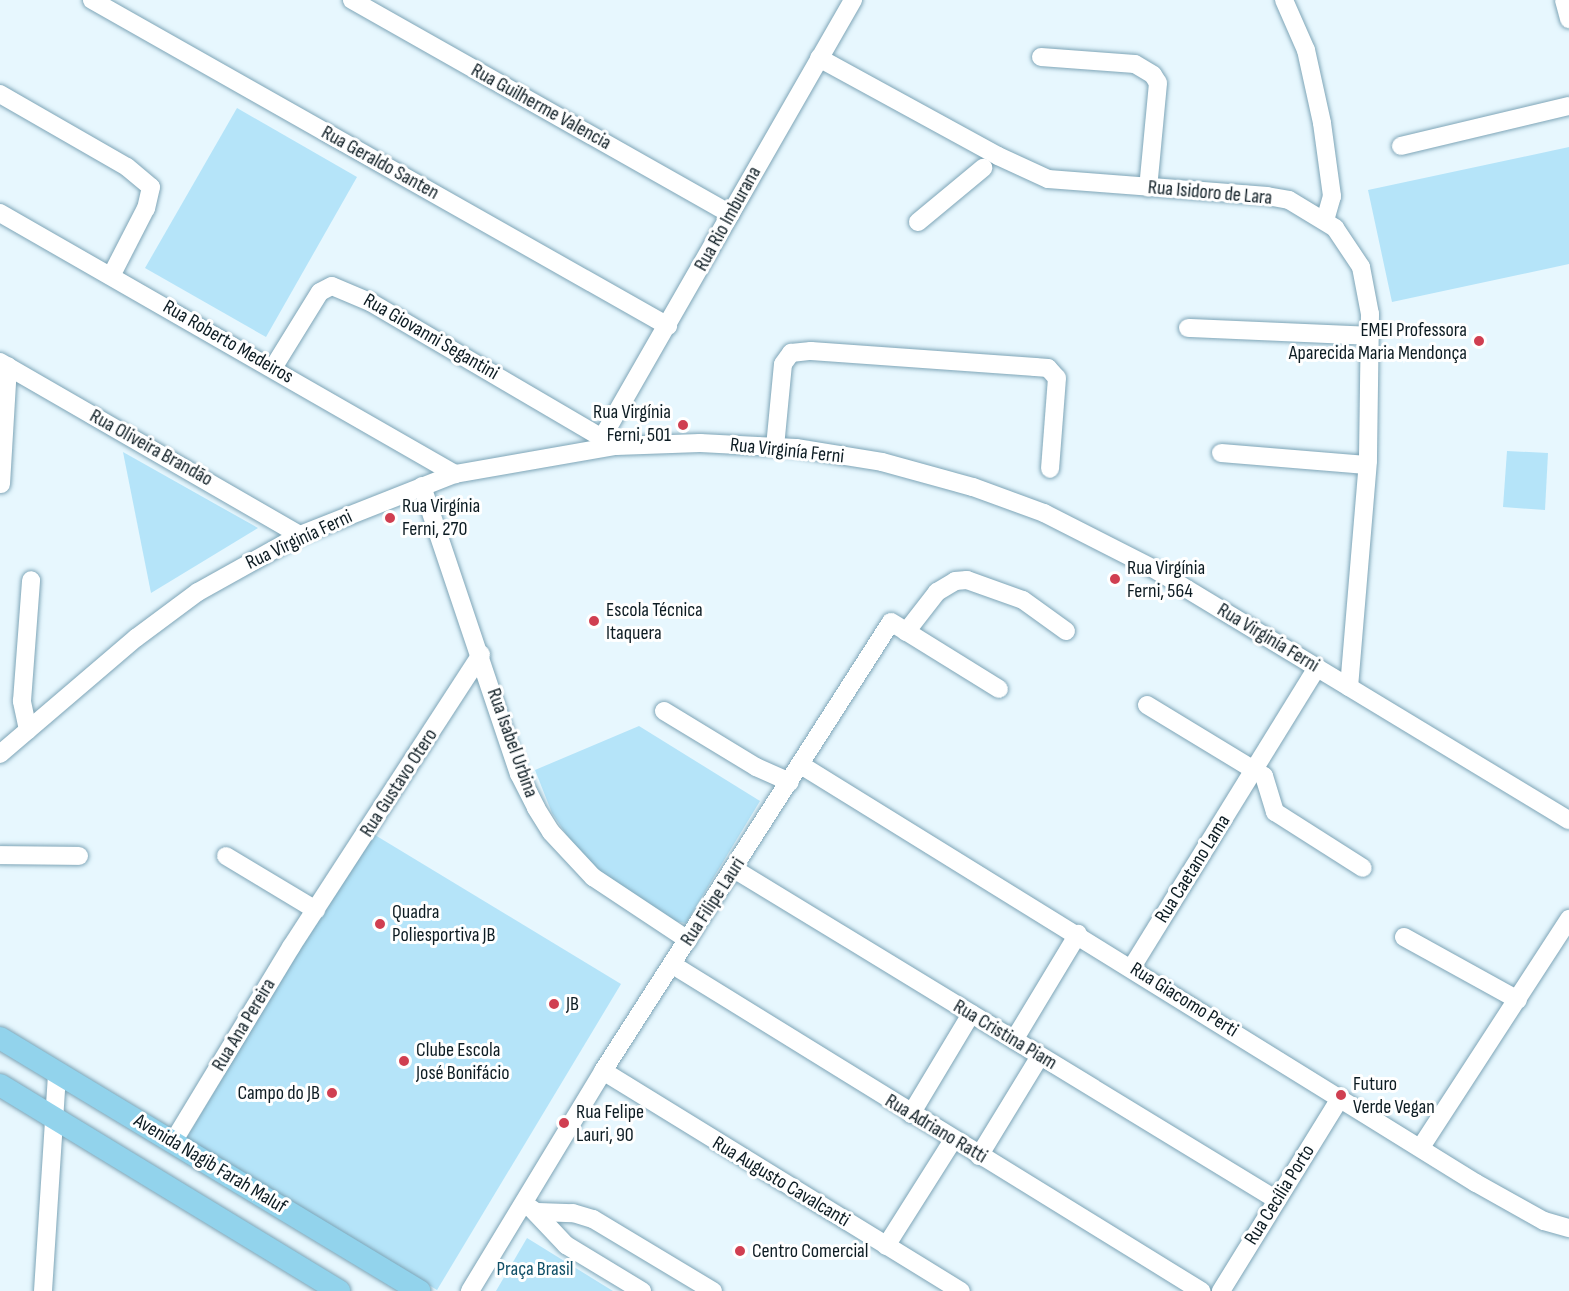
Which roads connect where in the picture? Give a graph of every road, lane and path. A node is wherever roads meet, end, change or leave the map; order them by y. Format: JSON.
{"nodes":[{"id":1,"x":92,"y":0,"type":"edge"},
{"id":2,"x":352,"y":0,"type":"edge"},
{"id":3,"x":853,"y":0,"type":"edge"},
{"id":4,"x":1284,"y":0,"type":"edge"},
{"id":5,"x":1564,"y":0,"type":"edge"},
{"id":6,"x":1569,"y":19,"type":"edge"},
{"id":7,"x":1041,"y":57,"type":"dead end"},
{"id":8,"x":819,"y":58,"type":"junction"},
{"id":9,"x":0,"y":94,"type":"edge"},
{"id":10,"x":1569,"y":106,"type":"edge"},
{"id":11,"x":1401,"y":146,"type":"dead end"},
{"id":12,"x":989,"y":163,"type":"junction"},
{"id":13,"x":1148,"y":188,"type":"junction"},
{"id":14,"x":0,"y":213,"type":"edge"},
{"id":15,"x":731,"y":214,"type":"junction"},
{"id":16,"x":1325,"y":221,"type":"junction"},
{"id":17,"x":918,"y":222,"type":"dead end"},
{"id":18,"x":111,"y":276,"type":"junction"},
{"id":19,"x":668,"y":326,"type":"junction"},
{"id":20,"x":1188,"y":328,"type":"dead end"},
{"id":21,"x":1370,"y":336,"type":"junction"},
{"id":22,"x":4,"y":364,"type":"edge"},
{"id":23,"x":273,"y":368,"type":"junction"},
{"id":24,"x":609,"y":442,"type":"junction"},
{"id":25,"x":775,"y":447,"type":"junction"},
{"id":26,"x":1221,"y":453,"type":"dead end"},
{"id":27,"x":1367,"y":465,"type":"junction"},
{"id":28,"x":1050,"y":470,"type":"dead end"},
{"id":29,"x":455,"y":474,"type":"junction"},
{"id":30,"x":1,"y":484,"type":"edge"},
{"id":31,"x":422,"y":486,"type":"junction"},
{"id":32,"x":300,"y":535,"type":"junction"},
{"id":33,"x":31,"y":580,"type":"dead end"},
{"id":34,"x":1066,"y":631,"type":"dead end"},
{"id":35,"x":906,"y":632,"type":"junction"},
{"id":36,"x":481,"y":654,"type":"junction"},
{"id":37,"x":1317,"y":667,"type":"junction"},
{"id":38,"x":1349,"y":687,"type":"junction"},
{"id":39,"x":999,"y":689,"type":"dead end"},
{"id":40,"x":1147,"y":705,"type":"dead end"},
{"id":41,"x":664,"y":711,"type":"dead end"},
{"id":42,"x":28,"y":730,"type":"junction"},
{"id":43,"x":0,"y":754,"type":"edge"},
{"id":44,"x":801,"y":765,"type":"junction"},
{"id":45,"x":1253,"y":770,"type":"junction"},
{"id":46,"x":790,"y":782,"type":"junction"},
{"id":47,"x":1569,"y":820,"type":"edge"},
{"id":48,"x":0,"y":855,"type":"edge"},
{"id":49,"x":79,"y":856,"type":"dead end"},
{"id":50,"x":226,"y":856,"type":"dead end"},
{"id":51,"x":1363,"y":868,"type":"dead end"},
{"id":52,"x":734,"y":869,"type":"junction"},
{"id":53,"x":316,"y":910,"type":"junction"},
{"id":54,"x":1569,"y":919,"type":"edge"},
{"id":55,"x":1078,"y":934,"type":"junction"},
{"id":56,"x":1404,"y":937,"type":"dead end"},
{"id":57,"x":688,"y":940,"type":"junction"},
{"id":58,"x":673,"y":965,"type":"junction"},
{"id":59,"x":1132,"y":967,"type":"junction"},
{"id":60,"x":1518,"y":1000,"type":"junction"},
{"id":61,"x":971,"y":1014,"type":"junction"},
{"id":62,"x":0,"y":1038,"type":"edge"},
{"id":63,"x":1014,"y":1040,"type":"junction"},
{"id":64,"x":1040,"y":1056,"type":"junction"},
{"id":65,"x":603,"y":1071,"type":"junction"},
{"id":66,"x":57,"y":1072,"type":"junction"},
{"id":67,"x":0,"y":1085,"type":"edge"},
{"id":68,"x":1340,"y":1098,"type":"junction"},
{"id":69,"x":911,"y":1114,"type":"junction"},
{"id":70,"x":54,"y":1118,"type":"junction"},
{"id":71,"x":953,"y":1140,"type":"junction"},
{"id":72,"x":173,"y":1142,"type":"junction"},
{"id":73,"x":1420,"y":1147,"type":"junction"},
{"id":74,"x":979,"y":1156,"type":"junction"},
{"id":75,"x":1276,"y":1200,"type":"junction"},
{"id":76,"x":530,"y":1208,"type":"junction"},
{"id":77,"x":1569,"y":1228,"type":"edge"},
{"id":78,"x":886,"y":1246,"type":"junction"},
{"id":79,"x":43,"y":1291,"type":"edge"},
{"id":80,"x":339,"y":1291,"type":"edge"},
{"id":81,"x":420,"y":1291,"type":"edge"},
{"id":82,"x":470,"y":1291,"type":"edge"},
{"id":83,"x":642,"y":1291,"type":"edge"},
{"id":84,"x":713,"y":1291,"type":"edge"},
{"id":85,"x":961,"y":1291,"type":"edge"},
{"id":86,"x":1201,"y":1291,"type":"edge"},
{"id":87,"x":1221,"y":1291,"type":"edge"}],
"edges":[{"from":1,"to":19,"type":"street","name":"Rua Geraldo Santen"},
{"from":2,"to":15,"type":"street","name":"Rua Guilherme Valencia"},
{"from":3,"to":8,"type":"street","name":"Rua Rio Imburana"},
{"from":4,"to":16,"type":"street"},
{"from":5,"to":6,"type":"street"},
{"from":7,"to":13,"type":"street"},
{"from":8,"to":12,"type":"street","name":"Rua Isidoro de Lara"},
{"from":8,"to":15,"type":"street","name":"Rua Rio Imburana"},
{"from":9,"to":18,"type":"street"},
{"from":10,"to":11,"type":"street"},
{"from":12,"to":13,"type":"street","name":"Rua Isidoro de Lara"},
{"from":12,"to":17,"type":"street"},
{"from":13,"to":16,"type":"street","name":"Rua Isidoro de Lara"},
{"from":14,"to":18,"type":"street","name":"Rua Roberto Medeiros"},
{"from":15,"to":19,"type":"street","name":"Rua Rio Imburana"},
{"from":16,"to":21,"type":"street","name":"Rua Isidoro de Lara"},
{"from":18,"to":23,"type":"street","name":"Rua Roberto Medeiros"},
{"from":19,"to":24,"type":"street","name":"Rua Rio Imburana"},
{"from":20,"to":21,"type":"street"},
{"from":21,"to":27,"type":"street","name":"Rua Isidoro de Lara"},
{"from":22,"to":30,"type":"street"},
{"from":22,"to":32,"type":"street","name":"Rua Oliveira Brandão"},
{"from":23,"to":24,"type":"street","name":"Rua Giovanni Segantini"},
{"from":23,"to":29,"type":"street","name":"Rua Roberto Medeiros"},
{"from":24,"to":25,"type":"street","name":"Rua Virginía Ferni"},
{"from":24,"to":29,"type":"street","name":"Rua Virginía Ferni"},
{"from":25,"to":28,"type":"street"},
{"from":25,"to":37,"type":"street","name":"Rua Virginía Ferni"},
{"from":26,"to":27,"type":"street"},
{"from":27,"to":38,"type":"street","name":"Rua Isidoro de Lara"},
{"from":29,"to":31,"type":"street","name":"Rua Virginía Ferni"},
{"from":31,"to":32,"type":"street","name":"Rua Virginía Ferni"},
{"from":31,"to":36,"type":"street","name":"Rua Isabel Urbina"},
{"from":32,"to":42,"type":"street","name":"Rua Virginía Ferni"},
{"from":33,"to":42,"type":"street"},
{"from":34,"to":35,"type":"street"},
{"from":35,"to":39,"type":"street"},
{"from":35,"to":44,"type":"street","name":"Rua Filipe Lauri"},
{"from":36,"to":53,"type":"street","name":"Rua Gustavo Otero"},
{"from":36,"to":57,"type":"street","name":"Rua Isabel Urbina"},
{"from":37,"to":38,"type":"street","name":"Rua Virginía Ferni"},
{"from":37,"to":45,"type":"street","name":"Rua Caetano Lama"},
{"from":38,"to":47,"type":"street","name":"Rua Virginía Ferni"},
{"from":40,"to":45,"type":"street"},
{"from":41,"to":46,"type":"street"},
{"from":42,"to":43,"type":"street","name":"Rua Virginía Ferni"},
{"from":44,"to":46,"type":"street","name":"Rua Filipe Lauri"},
{"from":44,"to":55,"type":"street","name":"Rua Giacomo Perti"},
{"from":45,"to":51,"type":"street"},
{"from":45,"to":59,"type":"street","name":"Rua Caetano Lama"},
{"from":46,"to":52,"type":"street","name":"Rua Filipe Lauri"},
{"from":48,"to":49,"type":"street"},
{"from":50,"to":53,"type":"street"},
{"from":52,"to":57,"type":"street","name":"Rua Filipe Lauri"},
{"from":52,"to":61,"type":"street","name":"Rua Cristina Piam"},
{"from":53,"to":72,"type":"street","name":"Rua Ana Pereira"},
{"from":54,"to":60,"type":"street"},
{"from":55,"to":59,"type":"street","name":"Rua Giacomo Perti"},
{"from":55,"to":63,"type":"street"},
{"from":56,"to":60,"type":"street"},
{"from":57,"to":58,"type":"street","name":"Rua Filipe Lauri"},
{"from":58,"to":65,"type":"street","name":"Rua Filipe Lauri"},
{"from":58,"to":69,"type":"street","name":"Rua Adriano Ratti"},
{"from":59,"to":68,"type":"street","name":"Rua Giacomo Perti"},
{"from":60,"to":73,"type":"street"},
{"from":61,"to":63,"type":"street","name":"Rua Cristina Piam"},
{"from":61,"to":69,"type":"street"},
{"from":62,"to":66,"type":"main road","name":"Avenida Nagib Farah Maluf"},
{"from":63,"to":64,"type":"street","name":"Rua Cristina Piam"},
{"from":64,"to":74,"type":"street"},
{"from":64,"to":75,"type":"street","name":"Rua Cristina Piam"},
{"from":65,"to":76,"type":"street","name":"Rua Filipe Lauri"},
{"from":65,"to":78,"type":"street","name":"Rua Augusto Cavalcanti"},
{"from":66,"to":70,"type":"street"},
{"from":66,"to":72,"type":"main road","name":"Avenida Nagib Farah Maluf"},
{"from":67,"to":70,"type":"main road"},
{"from":68,"to":73,"type":"street","name":"Rua Giacomo Perti"},
{"from":68,"to":75,"type":"street","name":"Rua Cecília Porto"},
{"from":69,"to":71,"type":"street","name":"Rua Adriano Ratti"},
{"from":70,"to":79,"type":"street"},
{"from":70,"to":80,"type":"main road"},
{"from":71,"to":74,"type":"street","name":"Rua Adriano Ratti"},
{"from":71,"to":78,"type":"street"},
{"from":72,"to":81,"type":"main road","name":"Avenida Nagib Farah Maluf"},
{"from":73,"to":77,"type":"street","name":"Rua Giacomo Perti"},
{"from":74,"to":86,"type":"street","name":"Rua Adriano Ratti"},
{"from":75,"to":87,"type":"street","name":"Rua Cecília Porto"},
{"from":76,"to":82,"type":"street","name":"Rua Filipe Lauri"},
{"from":76,"to":83,"type":"street"},
{"from":76,"to":84,"type":"street"},
{"from":78,"to":85,"type":"street","name":"Rua Augusto Cavalcanti"}]}
